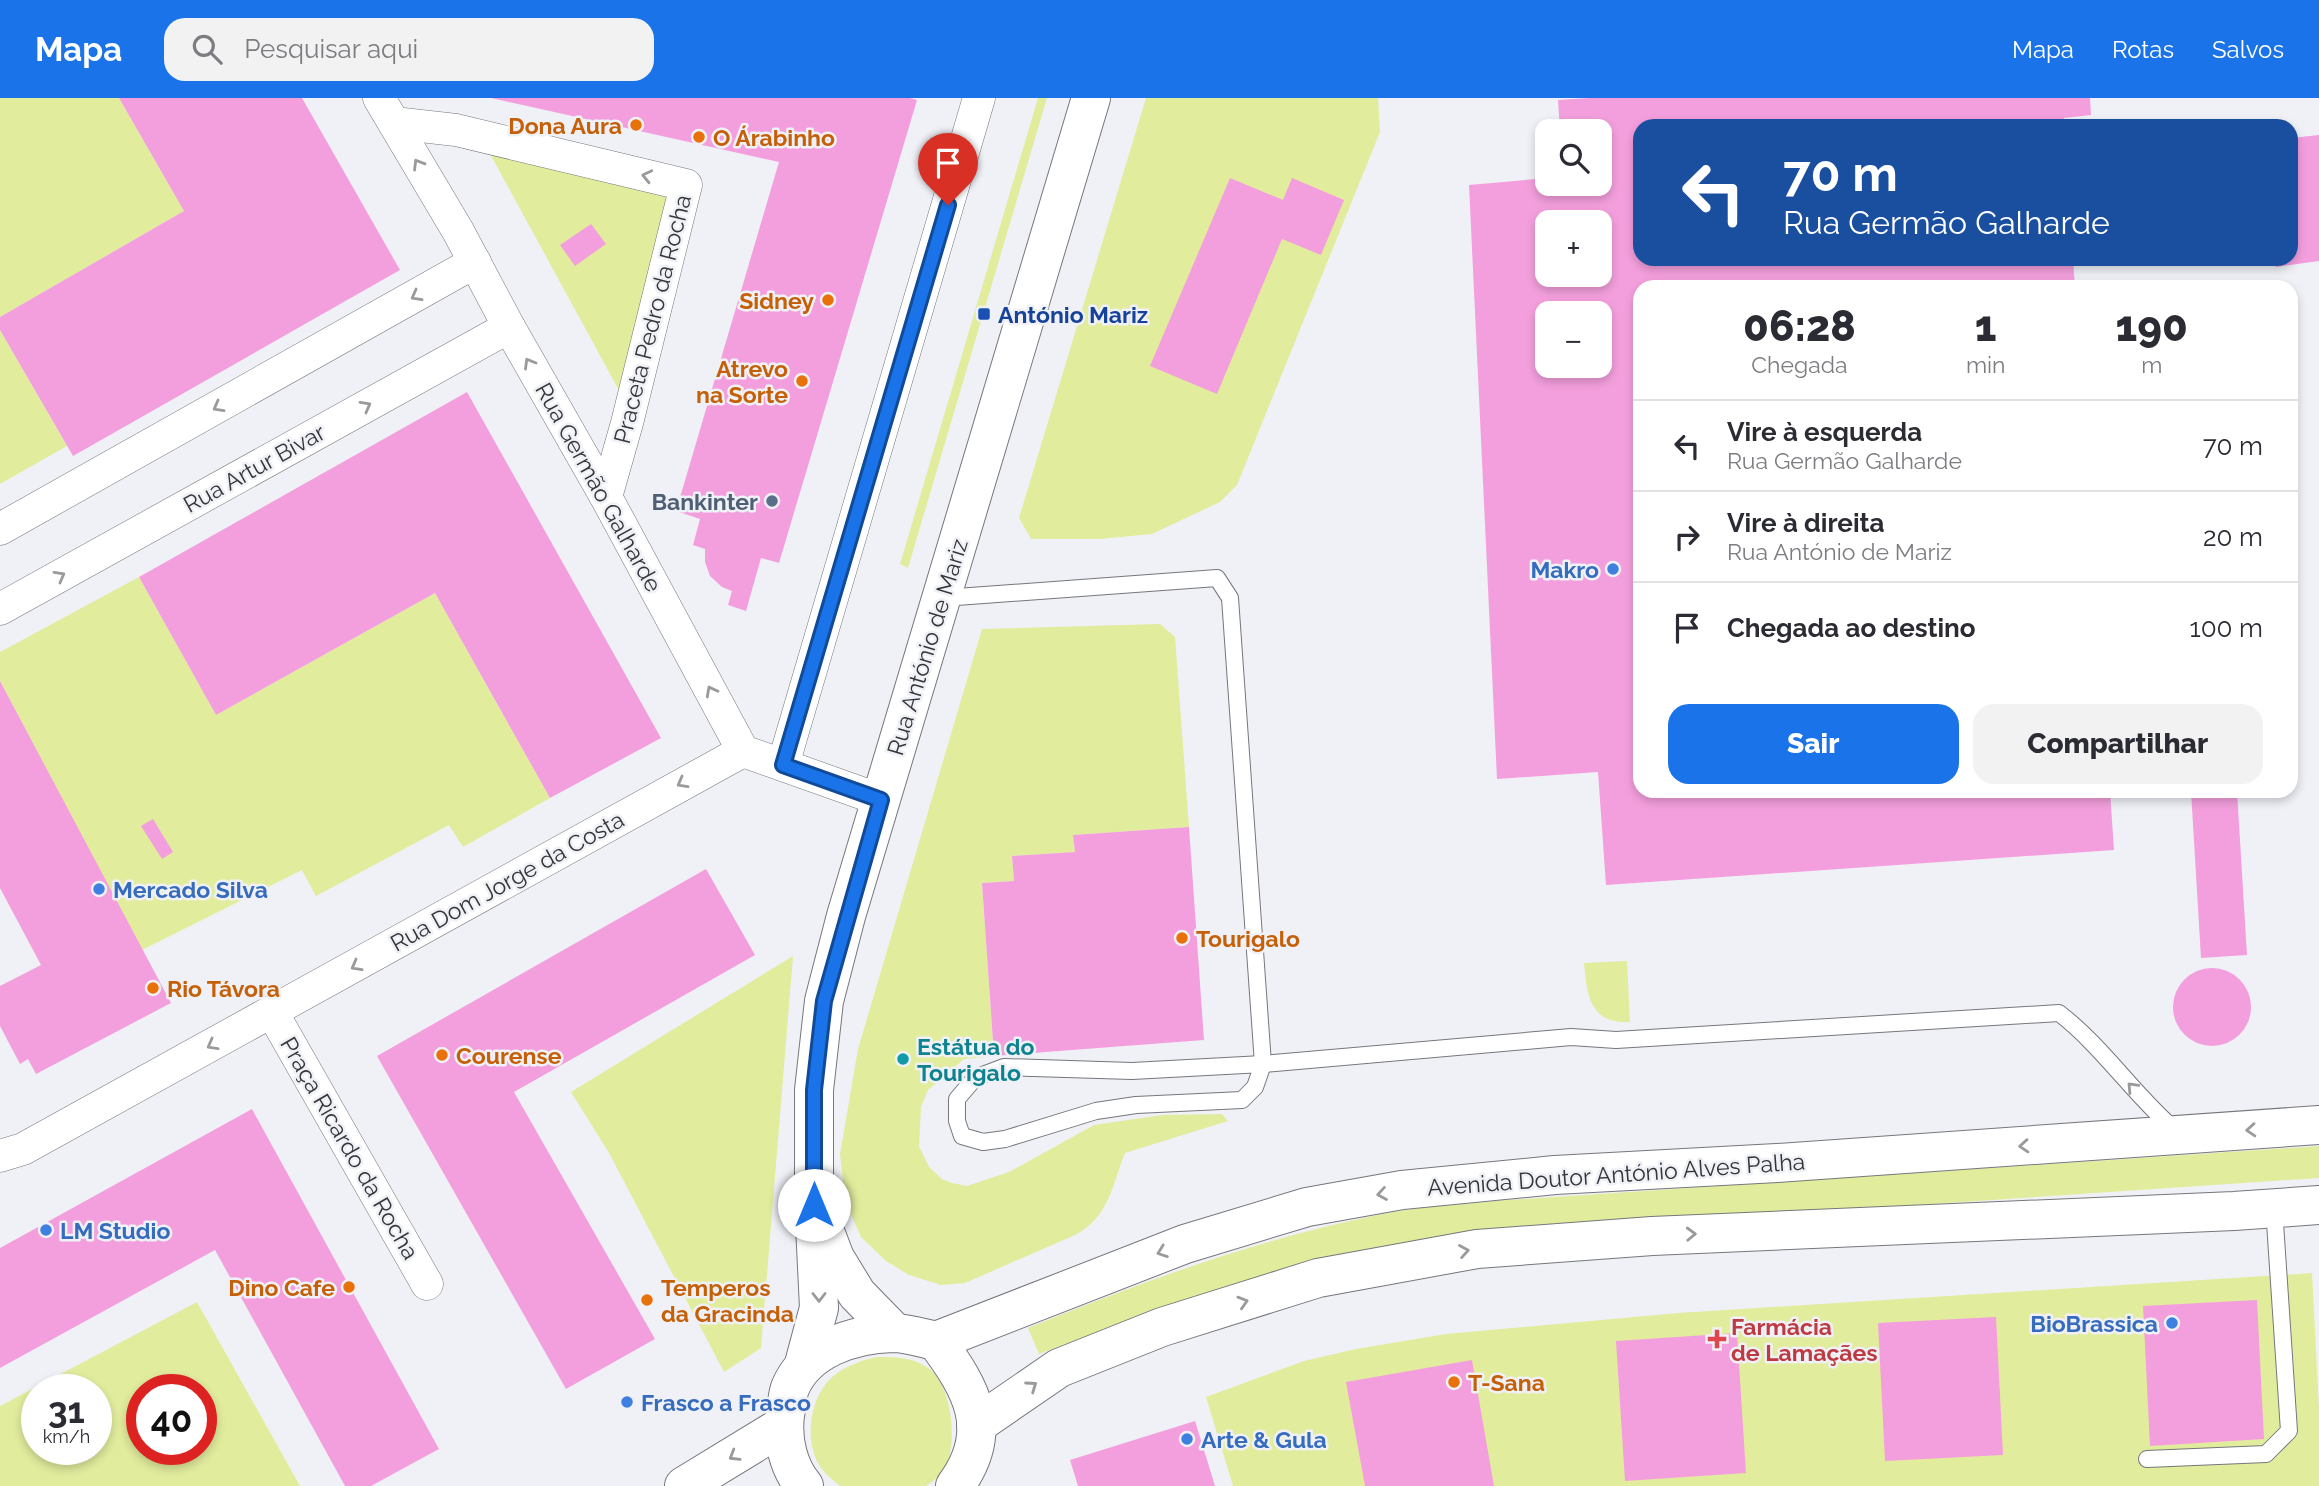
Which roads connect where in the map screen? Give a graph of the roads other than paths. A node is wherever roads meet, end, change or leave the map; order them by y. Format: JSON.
{"nodes":[{"id":1,"x":979,"y":98,"type":"edge"},
{"id":2,"x":1091,"y":98,"type":"edge"},
{"id":3,"x":386,"y":110,"type":"edge"},
{"id":4,"x":475,"y":262,"type":"junction"},
{"id":5,"x":509,"y":327,"type":"junction"},
{"id":6,"x":606,"y":497,"type":"junction"},
{"id":7,"x":0,"y":529,"type":"edge"},
{"id":8,"x":941,"y":598,"type":"junction"},
{"id":9,"x":0,"y":609,"type":"edge"},
{"id":10,"x":743,"y":751,"type":"junction"},
{"id":11,"x":783,"y":765,"type":"junction"},
{"id":12,"x":881,"y":800,"type":"junction"},
{"id":13,"x":272,"y":1012,"type":"junction"},
{"id":14,"x":1263,"y":1064,"type":"junction"},
{"id":15,"x":2319,"y":1125,"type":"edge"},
{"id":16,"x":2181,"y":1135,"type":"junction"},
{"id":17,"x":0,"y":1156,"type":"edge"},
{"id":18,"x":814,"y":1205,"type":"junction"},
{"id":19,"x":2319,"y":1205,"type":"edge"},
{"id":20,"x":2274,"y":1209,"type":"junction"},
{"id":21,"x":427,"y":1284,"type":"dead end"},
{"id":22,"x":895,"y":1333,"type":"junction"},
{"id":23,"x":936,"y":1340,"type":"junction"},
{"id":24,"x":804,"y":1364,"type":"junction"},
{"id":25,"x":784,"y":1425,"type":"junction"},
{"id":26,"x":976,"y":1425,"type":"junction"},
{"id":27,"x":2147,"y":1459,"type":"dead end"},
{"id":28,"x":684,"y":1486,"type":"edge"},
{"id":29,"x":804,"y":1486,"type":"edge"},
{"id":30,"x":954,"y":1486,"type":"edge"}],
"edges":[{"from":1,"to":11,"type":"street"},
{"from":2,"to":8,"type":"street","name":"Rua António de Mariz"},
{"from":4,"to":3,"type":"street","name":"Rua Germão Galharde","one_way":true},
{"from":6,"to":3,"type":"street","name":"Praceta Pedro da Rocha","one_way":true},
{"from":4,"to":5,"type":"street","name":"Rua Germão Galharde"},
{"from":4,"to":7,"type":"street","one_way":true},
{"from":6,"to":5,"type":"street","name":"Rua Germão Galharde","one_way":true},
{"from":9,"to":5,"type":"street","name":"Rua Artur Bivar","one_way":true},
{"from":10,"to":6,"type":"street","name":"Rua Germão Galharde","one_way":true},
{"from":8,"to":12,"type":"street","name":"Rua António de Mariz"},
{"from":8,"to":14,"type":"lane"},
{"from":10,"to":11,"type":"street"},
{"from":10,"to":13,"type":"street","name":"Rua Dom Jorge da Costa","one_way":true},
{"from":11,"to":12,"type":"street"},
{"from":12,"to":18,"type":"street","name":"Rua António de Mariz"},
{"from":13,"to":17,"type":"street","name":"Rua Dom Jorge da Costa","one_way":true},
{"from":13,"to":21,"type":"street","name":"Praça Ricardo da Rocha"},
{"from":14,"to":14,"type":"lane"},
{"from":16,"to":14,"type":"lane","one_way":true},
{"from":15,"to":16,"type":"street","name":"Avenida Doutor António Alves Palha","one_way":true},
{"from":16,"to":23,"type":"street","name":"Avenida Doutor António Alves Palha","one_way":true},
{"from":18,"to":22,"type":"street"},
{"from":18,"to":24,"type":"street","name":"Rua António de Mariz","one_way":true},
{"from":19,"to":20,"type":"street"},
{"from":26,"to":20,"type":"street","one_way":true},
{"from":20,"to":27,"type":"lane"},
{"from":22,"to":23,"type":"street"},
{"from":22,"to":24,"type":"street"},
{"from":23,"to":26,"type":"street"},
{"from":24,"to":25,"type":"street","name":"Rua António de Mariz"},
{"from":25,"to":28,"type":"street","one_way":true},
{"from":25,"to":29,"type":"street","name":"Rua António de Mariz"},
{"from":26,"to":30,"type":"street"}]}
